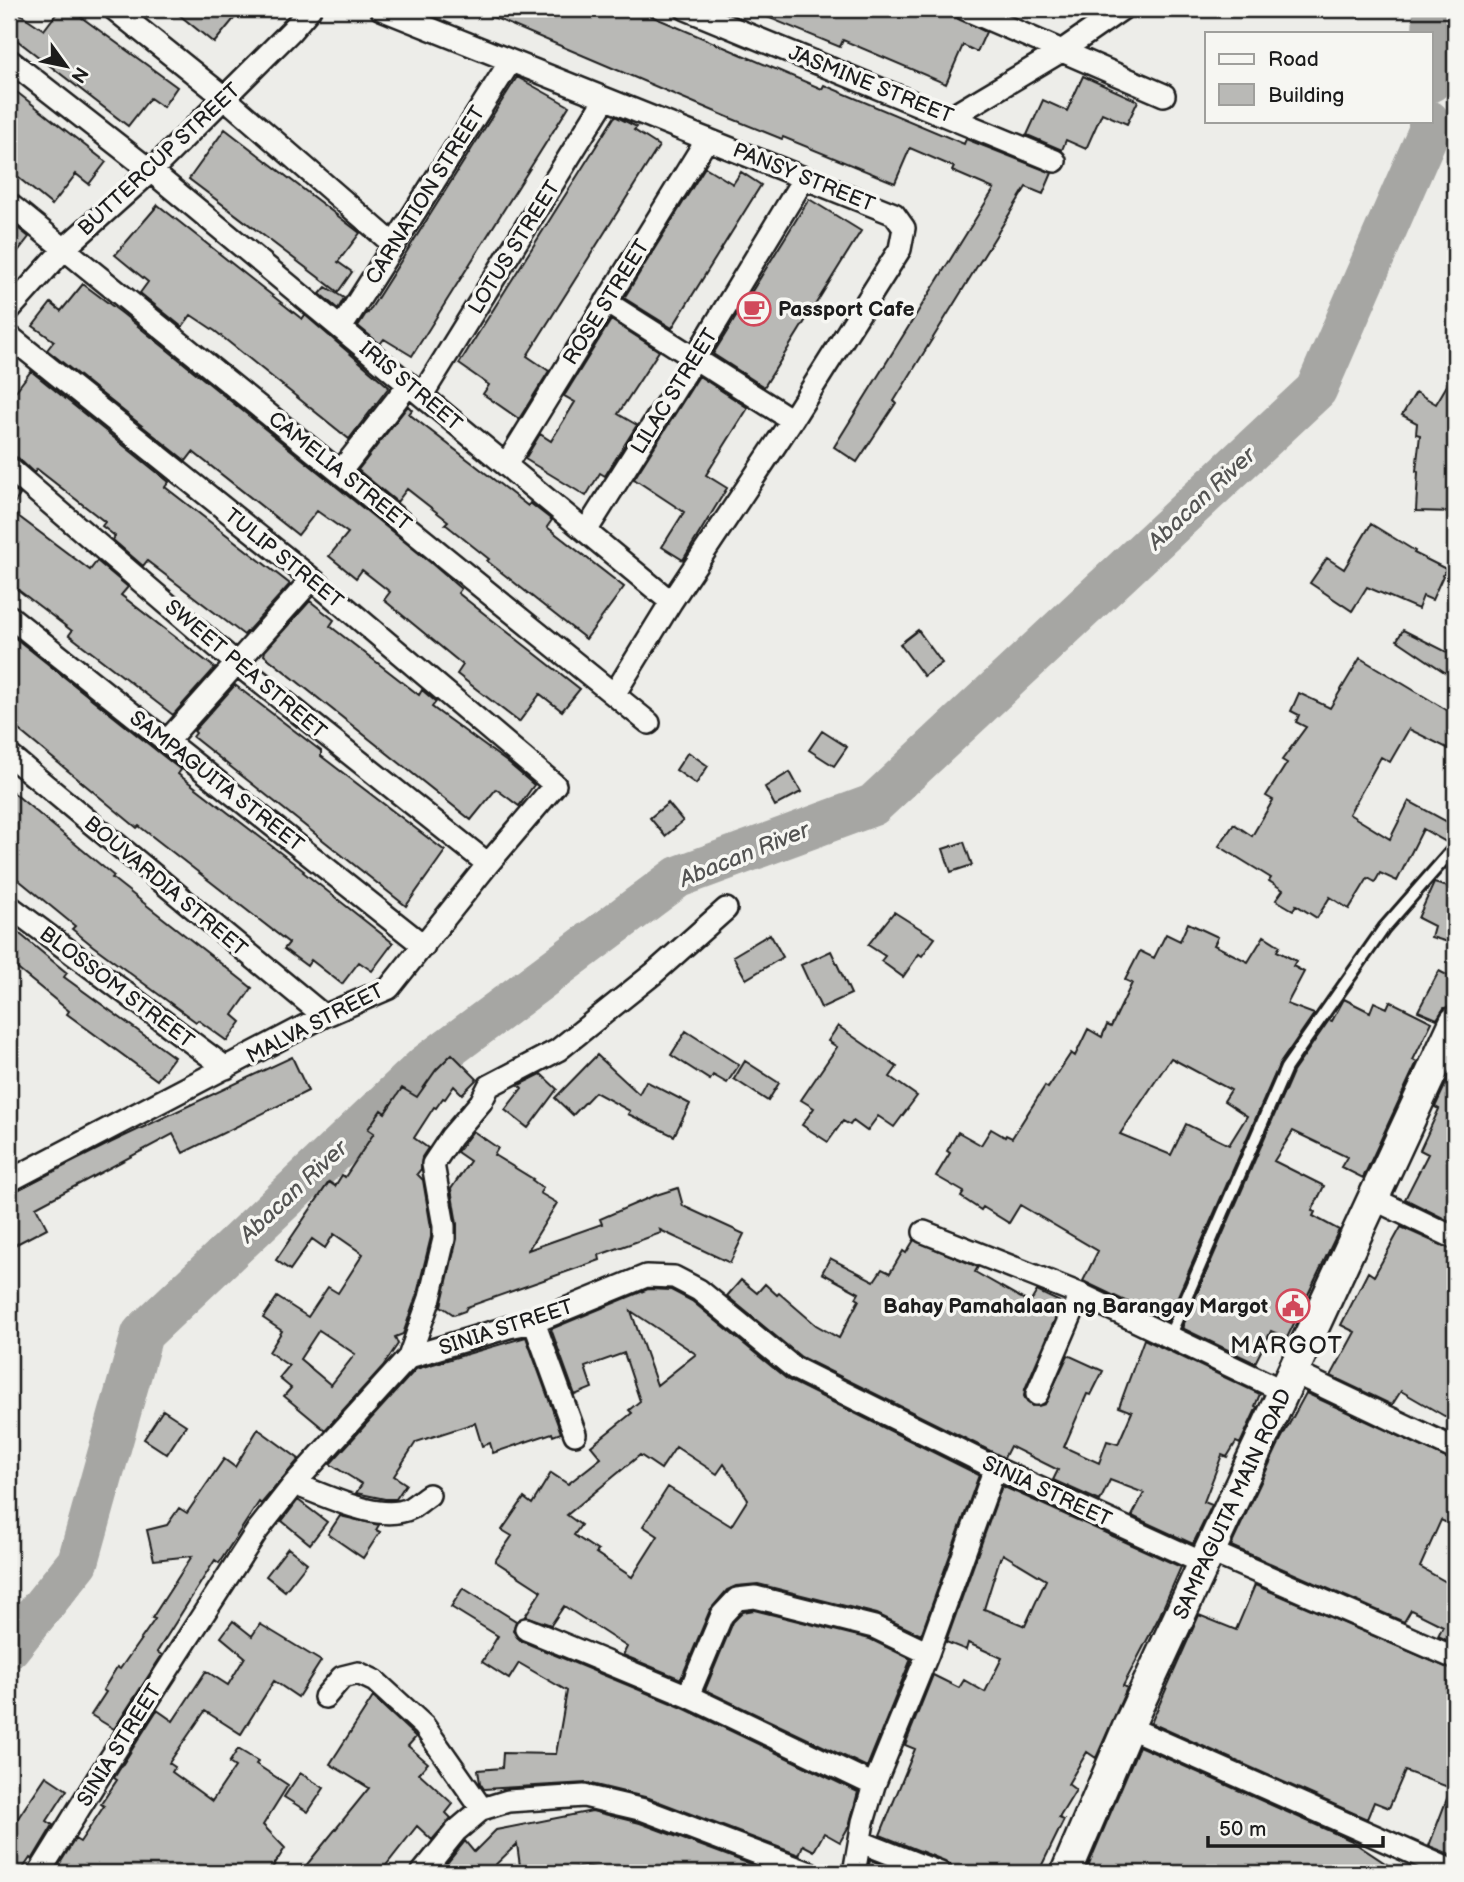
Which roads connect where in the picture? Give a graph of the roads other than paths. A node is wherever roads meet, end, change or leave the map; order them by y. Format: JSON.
{"nodes":[{"id":1,"x":114,"y":9,"type":"edge"},
{"id":2,"x":310,"y":9,"type":"edge"},
{"id":3,"x":381,"y":9,"type":"edge"},
{"id":4,"x":686,"y":9,"type":"edge"},
{"id":5,"x":965,"y":9,"type":"edge"},
{"id":6,"x":1122,"y":9,"type":"edge"},
{"id":7,"x":1063,"y":50,"type":"junction"},
{"id":8,"x":9,"y":60,"type":"edge"},
{"id":9,"x":510,"y":62,"type":"junction"},
{"id":10,"x":1164,"y":94,"type":"dead end"},
{"id":11,"x":225,"y":98,"type":"junction"},
{"id":12,"x":605,"y":99,"type":"junction"},
{"id":13,"x":951,"y":117,"type":"junction"},
{"id":14,"x":707,"y":139,"type":"junction"},
{"id":15,"x":1055,"y":161,"type":"dead end"},
{"id":16,"x":151,"y":171,"type":"junction"},
{"id":17,"x":804,"y":178,"type":"junction"},
{"id":18,"x":9,"y":204,"type":"edge"},
{"id":19,"x":393,"y":244,"type":"junction"},
{"id":20,"x":65,"y":248,"type":"junction"},
{"id":21,"x":606,"y":302,"type":"junction"},
{"id":22,"x":9,"y":310,"type":"edge"},
{"id":23,"x":341,"y":328,"type":"junction"},
{"id":24,"x":9,"y":336,"type":"edge"},
{"id":25,"x":695,"y":358,"type":"junction"},
{"id":26,"x":415,"y":389,"type":"junction"},
{"id":27,"x":792,"y":420,"type":"junction"},
{"id":28,"x":506,"y":465,"type":"junction"},
{"id":29,"x":9,"y":468,"type":"edge"},
{"id":30,"x":340,"y":472,"type":"junction"},
{"id":31,"x":586,"y":531,"type":"junction"},
{"id":32,"x":312,"y":579,"type":"junction"},
{"id":33,"x":671,"y":601,"type":"junction"},
{"id":34,"x":9,"y":616,"type":"edge"},
{"id":35,"x":236,"y":663,"type":"junction"},
{"id":36,"x":615,"y":693,"type":"junction"},
{"id":37,"x":649,"y":723,"type":"dead end"},
{"id":38,"x":167,"y":741,"type":"junction"},
{"id":39,"x":9,"y":755,"type":"edge"},
{"id":40,"x":555,"y":785,"type":"joint"},
{"id":41,"x":1455,"y":847,"type":"edge"},
{"id":42,"x":488,"y":864,"type":"junction"},
{"id":43,"x":9,"y":906,"type":"edge"},
{"id":44,"x":726,"y":909,"type":"dead end"},
{"id":45,"x":425,"y":946,"type":"junction"},
{"id":46,"x":324,"y":1016,"type":"junction"},
{"id":47,"x":1454,"y":1028,"type":"edge"},
{"id":48,"x":226,"y":1068,"type":"junction"},
{"id":49,"x":9,"y":1181,"type":"edge"},
{"id":50,"x":1374,"y":1199,"type":"junction"},
{"id":51,"x":924,"y":1232,"type":"dead end"},
{"id":52,"x":1455,"y":1238,"type":"edge"},
{"id":53,"x":1080,"y":1294,"type":"junction"},
{"id":54,"x":534,"y":1322,"type":"junction"},
{"id":55,"x":1169,"y":1337,"type":"junction"},
{"id":56,"x":409,"y":1357,"type":"junction"},
{"id":57,"x":1290,"y":1382,"type":"junction"},
{"id":58,"x":1037,"y":1394,"type":"dead end"},
{"id":59,"x":575,"y":1434,"type":"dead end"},
{"id":60,"x":1455,"y":1449,"type":"edge"},
{"id":61,"x":995,"y":1468,"type":"junction"},
{"id":62,"x":294,"y":1484,"type":"junction"},
{"id":63,"x":429,"y":1495,"type":"dead end"},
{"id":64,"x":1206,"y":1557,"type":"junction"},
{"id":65,"x":526,"y":1629,"type":"dead end"},
{"id":66,"x":928,"y":1653,"type":"junction"},
{"id":67,"x":1455,"y":1658,"type":"edge"},
{"id":68,"x":688,"y":1696,"type":"junction"},
{"id":69,"x":325,"y":1697,"type":"dead end"},
{"id":70,"x":1128,"y":1727,"type":"junction"},
{"id":71,"x":874,"y":1785,"type":"junction"},
{"id":72,"x":482,"y":1810,"type":"junction"},
{"id":73,"x":861,"y":1842,"type":"junction"},
{"id":74,"x":1451,"y":1870,"type":"dead end"},
{"id":75,"x":41,"y":1873,"type":"edge"},
{"id":76,"x":422,"y":1873,"type":"edge"},
{"id":77,"x":810,"y":1873,"type":"edge"},
{"id":78,"x":854,"y":1873,"type":"edge"},
{"id":79,"x":940,"y":1873,"type":"edge"},
{"id":80,"x":1066,"y":1873,"type":"edge"}],
"edges":[{"from":1,"to":11,"type":"street"},
{"from":2,"to":11,"type":"street","name":"BUTTERCUP STREET"},
{"from":3,"to":9,"type":"street","name":"PANSY STREET"},
{"from":4,"to":13,"type":"street","name":"JASMINE STREET"},
{"from":5,"to":7,"type":"street"},
{"from":6,"to":7,"type":"street"},
{"from":7,"to":10,"type":"street"},
{"from":7,"to":13,"type":"street"},
{"from":8,"to":16,"type":"street","name":"IRIS STREET"},
{"from":9,"to":12,"type":"street","name":"PANSY STREET"},
{"from":9,"to":19,"type":"street","name":"CARNATION STREET"},
{"from":11,"to":16,"type":"street","name":"BUTTERCUP STREET"},
{"from":11,"to":19,"type":"street"},
{"from":12,"to":14,"type":"street","name":"PANSY STREET"},
{"from":12,"to":26,"type":"street","name":"LOTUS STREET"},
{"from":13,"to":15,"type":"street","name":"JASMINE STREET"},
{"from":14,"to":17,"type":"street","name":"PANSY STREET"},
{"from":14,"to":21,"type":"street","name":"ROSE STREET"},
{"from":16,"to":20,"type":"street","name":"BUTTERCUP STREET"},
{"from":16,"to":23,"type":"street","name":"IRIS STREET"},
{"from":17,"to":25,"type":"street","name":"LILAC STREET"},
{"from":17,"to":27,"type":"street","name":"PANSY STREET"},
{"from":18,"to":20,"type":"street","name":"CAMELIA STREET"},
{"from":19,"to":23,"type":"street","name":"CARNATION STREET"},
{"from":20,"to":22,"type":"street","name":"BUTTERCUP STREET"},
{"from":20,"to":30,"type":"street","name":"CAMELIA STREET"},
{"from":21,"to":25,"type":"street"},
{"from":21,"to":28,"type":"street","name":"ROSE STREET"},
{"from":23,"to":26,"type":"street","name":"IRIS STREET"},
{"from":24,"to":32,"type":"street","name":"TULIP STREET"},
{"from":25,"to":27,"type":"street"},
{"from":25,"to":31,"type":"street","name":"LILAC STREET"},
{"from":26,"to":28,"type":"street","name":"IRIS STREET"},
{"from":26,"to":30,"type":"street","name":"LOTUS STREET"},
{"from":27,"to":33,"type":"street","name":"PANSY STREET"},
{"from":28,"to":31,"type":"street","name":"IRIS STREET"},
{"from":29,"to":35,"type":"street","name":"SWEET PEA STREET"},
{"from":30,"to":36,"type":"street","name":"CAMELIA STREET"},
{"from":31,"to":33,"type":"street","name":"IRIS STREET"},
{"from":32,"to":35,"type":"street"},
{"from":32,"to":40,"type":"street","name":"TULIP STREET"},
{"from":33,"to":36,"type":"street","name":"PANSY STREET"},
{"from":34,"to":38,"type":"street","name":"SAMPAGUITA STREET"},
{"from":35,"to":38,"type":"street"},
{"from":35,"to":42,"type":"street","name":"SWEET PEA STREET"},
{"from":36,"to":37,"type":"street","name":"CAMELIA STREET"},
{"from":38,"to":45,"type":"street","name":"SAMPAGUITA STREET"},
{"from":39,"to":46,"type":"street","name":"BOUVARDIA STREET"},
{"from":40,"to":42,"type":"street","name":"MALVA STREET"},
{"from":41,"to":55,"type":"lane"},
{"from":42,"to":45,"type":"street","name":"MALVA STREET"},
{"from":43,"to":48,"type":"street","name":"BLOSSOM STREET"},
{"from":44,"to":56,"type":"street"},
{"from":45,"to":46,"type":"street","name":"MALVA STREET"},
{"from":46,"to":48,"type":"street","name":"MALVA STREET"},
{"from":47,"to":50,"type":"street","name":"SAMPAGUITA MAIN ROAD"},
{"from":48,"to":49,"type":"street","name":"MALVA STREET"},
{"from":50,"to":52,"type":"street"},
{"from":50,"to":57,"type":"street","name":"SAMPAGUITA MAIN ROAD"},
{"from":51,"to":53,"type":"street"},
{"from":53,"to":55,"type":"street"},
{"from":53,"to":58,"type":"street"},
{"from":54,"to":56,"type":"street","name":"SINIA STREET"},
{"from":54,"to":59,"type":"street"},
{"from":54,"to":61,"type":"street","name":"SINIA STREET"},
{"from":55,"to":57,"type":"street"},
{"from":56,"to":62,"type":"street","name":"SINIA STREET"},
{"from":57,"to":60,"type":"street"},
{"from":57,"to":64,"type":"street","name":"SAMPAGUITA MAIN ROAD"},
{"from":61,"to":64,"type":"street","name":"SINIA STREET"},
{"from":61,"to":66,"type":"street"},
{"from":62,"to":63,"type":"street"},
{"from":62,"to":75,"type":"street","name":"SINIA STREET"},
{"from":64,"to":67,"type":"street","name":"SINIA STREET"},
{"from":64,"to":70,"type":"street","name":"SAMPAGUITA MAIN ROAD"},
{"from":65,"to":68,"type":"street"},
{"from":66,"to":68,"type":"street"},
{"from":66,"to":71,"type":"street"},
{"from":68,"to":71,"type":"street"},
{"from":69,"to":72,"type":"street"},
{"from":70,"to":74,"type":"street"},
{"from":70,"to":80,"type":"street","name":"SAMPAGUITA MAIN ROAD"},
{"from":71,"to":73,"type":"street"},
{"from":72,"to":76,"type":"street"},
{"from":72,"to":77,"type":"street"},
{"from":73,"to":78,"type":"street"},
{"from":73,"to":79,"type":"street"}]}
